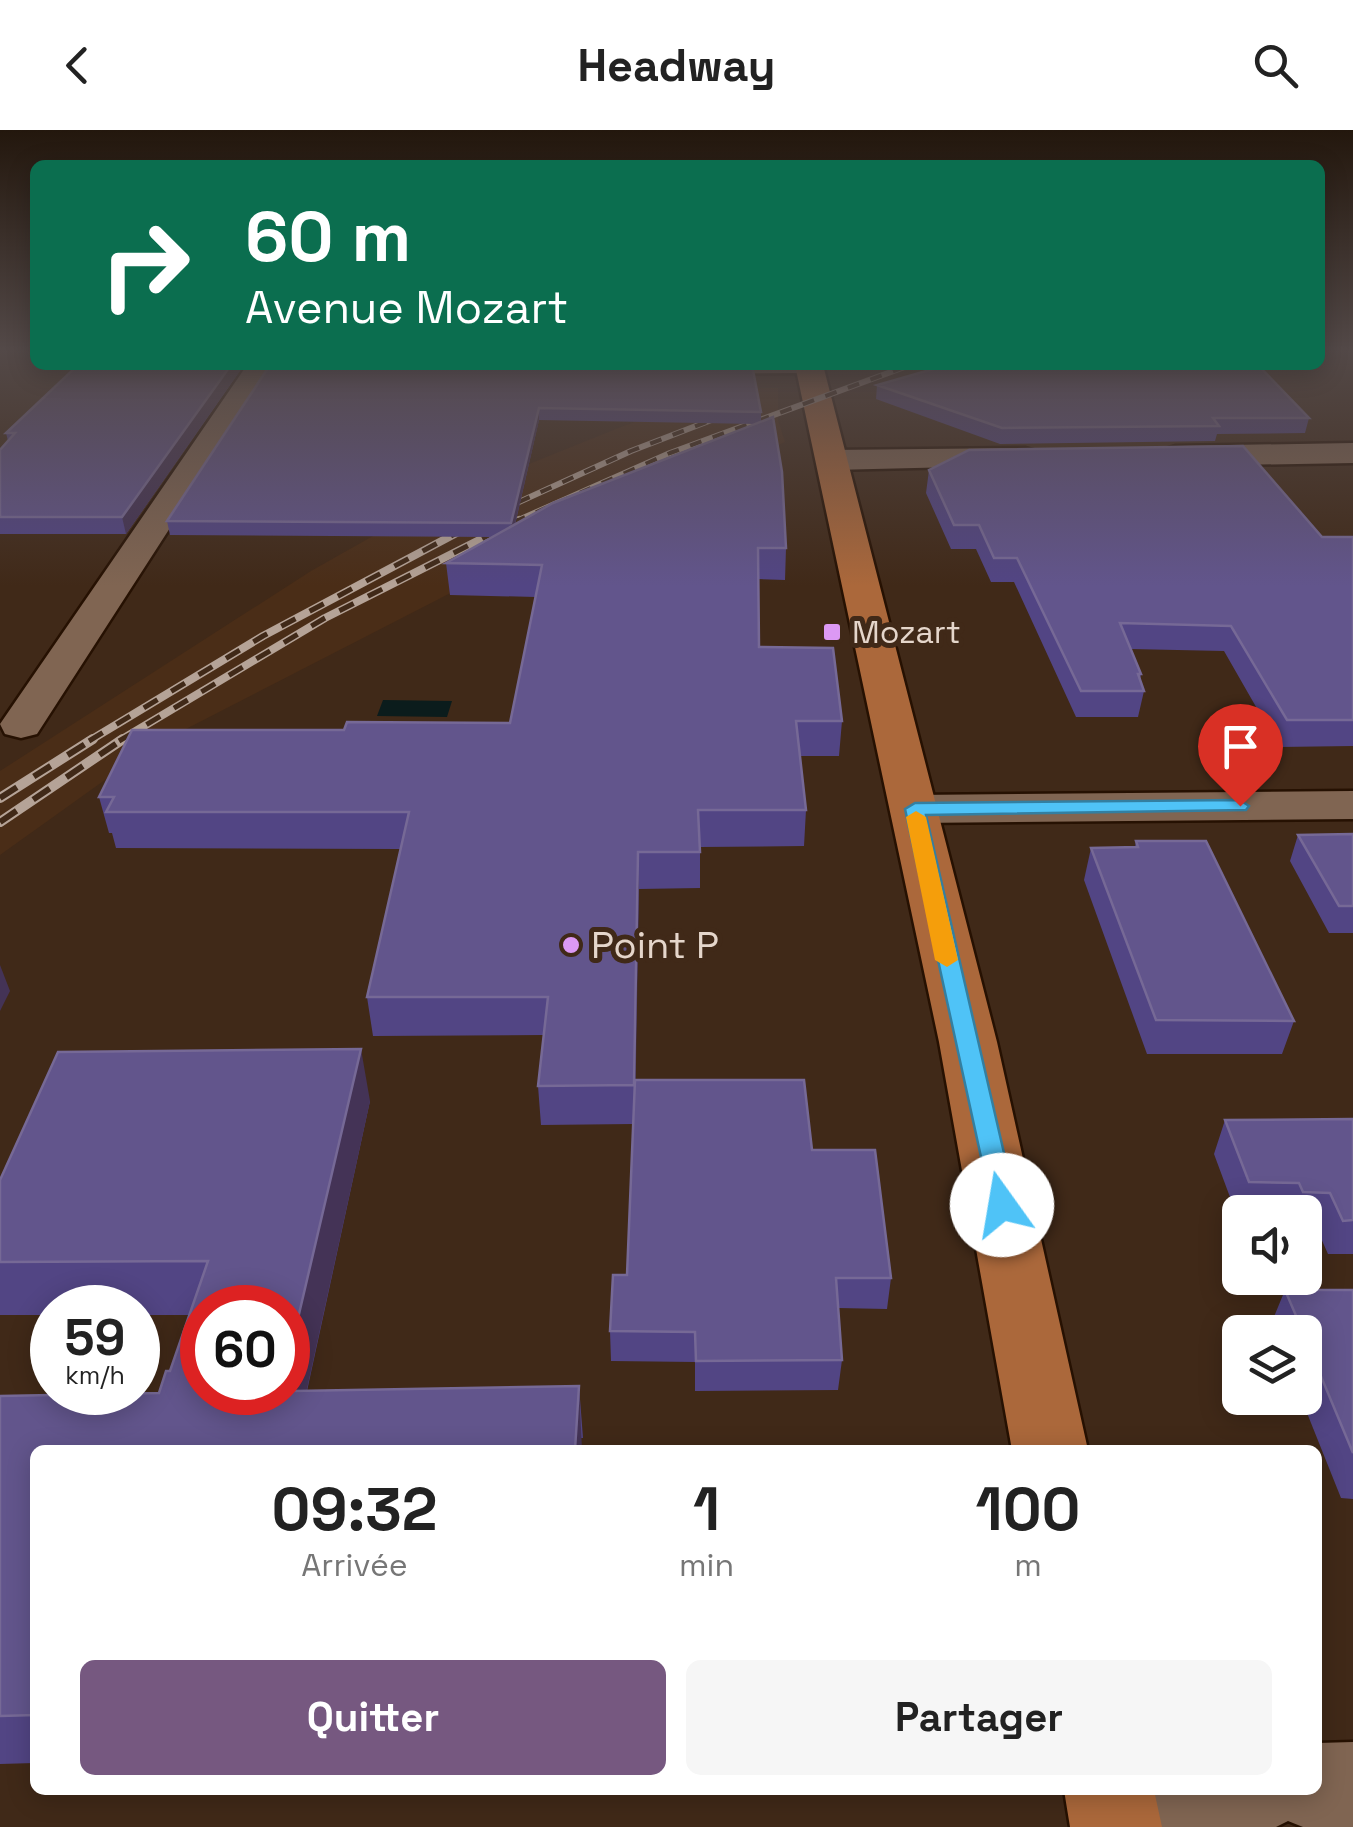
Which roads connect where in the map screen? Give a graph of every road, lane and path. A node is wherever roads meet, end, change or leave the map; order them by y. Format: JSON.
{"nodes":[{"id":1,"x":219,"y":428,"type":"edge"},
{"id":2,"x":824,"y":428,"type":"edge"},
{"id":3,"x":1351,"y":455,"type":"edge"},
{"id":4,"x":1140,"y":456,"type":"edge"},
{"id":5,"x":1063,"y":458,"type":"edge"},
{"id":6,"x":832,"y":460,"type":"junction"},
{"id":7,"x":21,"y":726,"type":"dead end"},
{"id":8,"x":1353,"y":805,"type":"edge"},
{"id":9,"x":915,"y":809,"type":"junction"},
{"id":10,"x":1049,"y":1445,"type":"edge"},
{"id":11,"x":1353,"y":1787,"type":"edge"},
{"id":12,"x":1322,"y":1788,"type":"edge"},
{"id":13,"x":1111,"y":1795,"type":"edge"},
{"id":14,"x":1116,"y":1827,"type":"edge"}],
"edges":[{"from":1,"to":7,"type":"street"},
{"from":2,"to":6,"type":"main road"},
{"from":3,"to":4,"type":"street"},
{"from":5,"to":6,"type":"street"},
{"from":6,"to":9,"type":"main road"},
{"from":8,"to":9,"type":"street"},
{"from":9,"to":10,"type":"main road"},
{"from":11,"to":12,"type":"street"},
{"from":13,"to":14,"type":"main road"}]}
